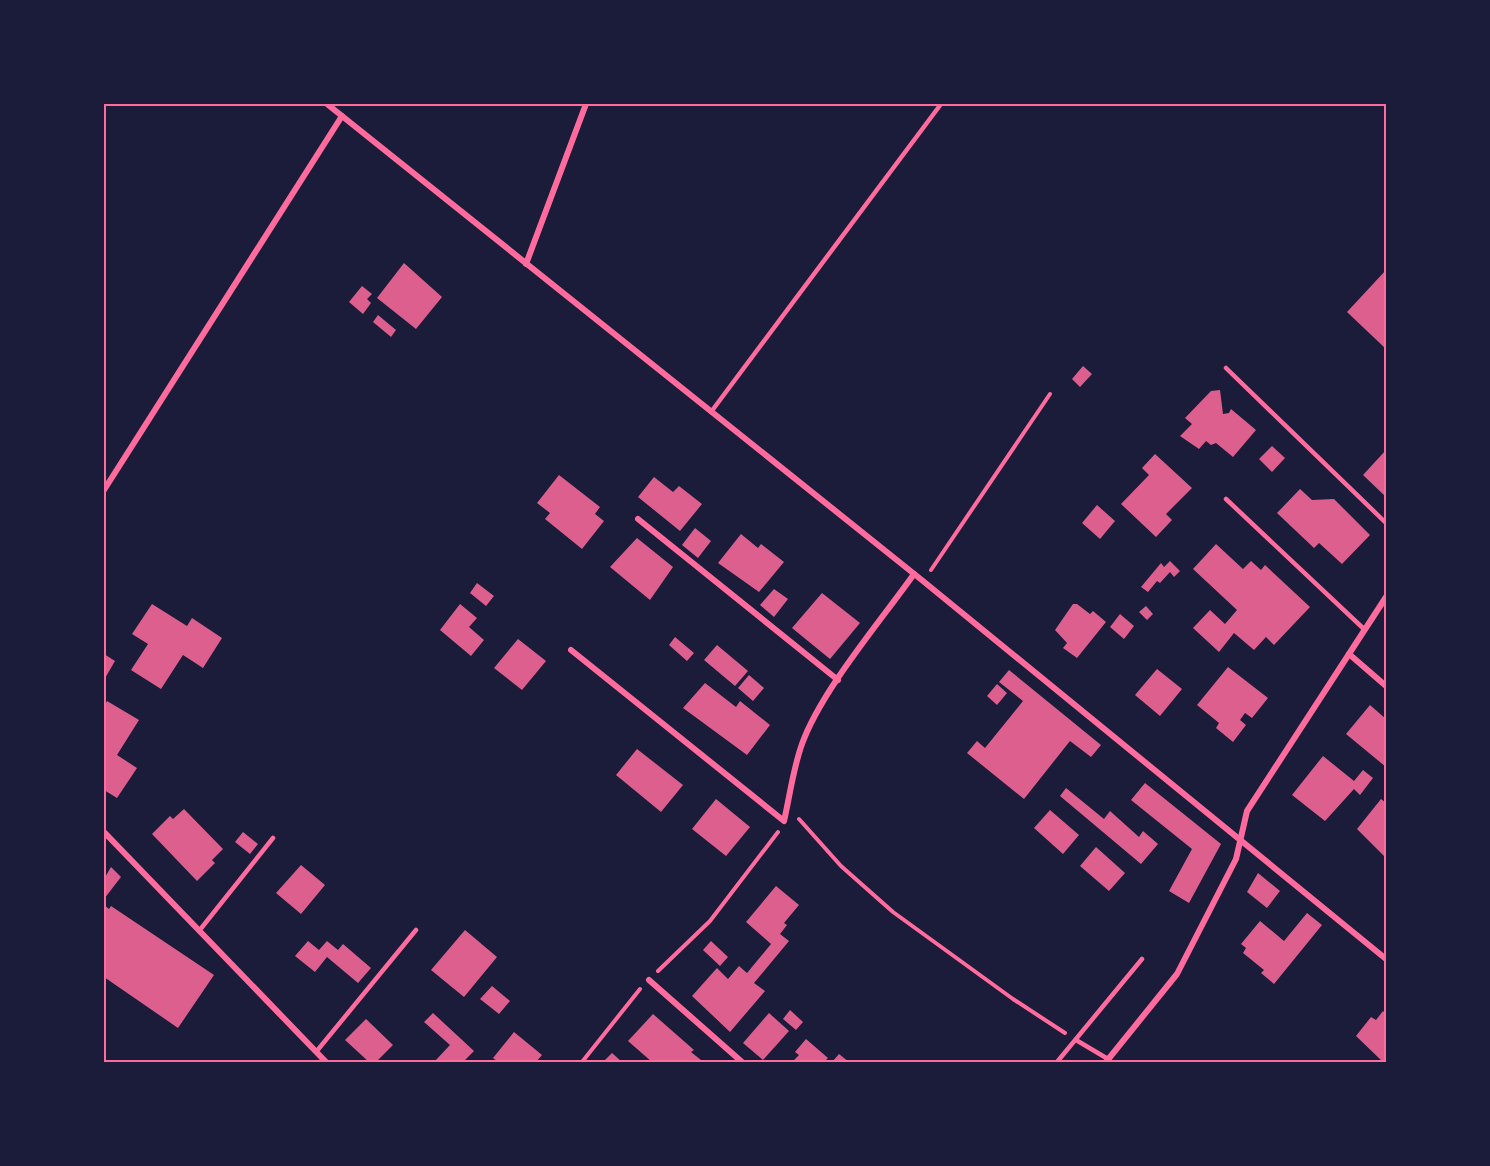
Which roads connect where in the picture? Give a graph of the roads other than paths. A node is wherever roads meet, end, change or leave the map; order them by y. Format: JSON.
{"nodes":[{"id":1,"x":327,"y":104,"type":"edge"},
{"id":2,"x":586,"y":104,"type":"edge"},
{"id":3,"x":941,"y":104,"type":"edge"},
{"id":4,"x":342,"y":116,"type":"junction"},
{"id":5,"x":526,"y":264,"type":"junction"},
{"id":6,"x":1226,"y":368,"type":"dead end"},
{"id":7,"x":711,"y":412,"type":"junction"},
{"id":8,"x":104,"y":490,"type":"edge"},
{"id":9,"x":1226,"y":499,"type":"dead end"},
{"id":10,"x":638,"y":519,"type":"dead end"},
{"id":11,"x":1386,"y":523,"type":"edge"},
{"id":12,"x":914,"y":574,"type":"junction"},
{"id":13,"x":1386,"y":597,"type":"edge"},
{"id":14,"x":1365,"y":630,"type":"junction"},
{"id":15,"x":571,"y":650,"type":"dead end"},
{"id":16,"x":1349,"y":654,"type":"junction"},
{"id":17,"x":838,"y":680,"type":"junction"},
{"id":18,"x":1386,"y":686,"type":"edge"},
{"id":19,"x":104,"y":832,"type":"edge"},
{"id":20,"x":273,"y":838,"type":"dead end"},
{"id":21,"x":1241,"y":841,"type":"junction"},
{"id":22,"x":416,"y":930,"type":"dead end"},
{"id":23,"x":199,"y":931,"type":"junction"},
{"id":24,"x":1142,"y":959,"type":"dead end"},
{"id":25,"x":1386,"y":959,"type":"edge"},
{"id":26,"x":649,"y":980,"type":"road end"},
{"id":27,"x":1076,"y":1040,"type":"junction"},
{"id":28,"x":316,"y":1052,"type":"junction"},
{"id":29,"x":1108,"y":1061,"type":"edge"},
{"id":30,"x":326,"y":1062,"type":"edge"},
{"id":31,"x":742,"y":1062,"type":"edge"},
{"id":32,"x":1057,"y":1062,"type":"edge"}],
"edges":[{"from":1,"to":4,"type":"street"},
{"from":2,"to":5,"type":"street"},
{"from":3,"to":7,"type":"lane"},
{"from":4,"to":5,"type":"street"},
{"from":4,"to":8,"type":"street"},
{"from":5,"to":7,"type":"street"},
{"from":6,"to":11,"type":"lane"},
{"from":7,"to":12,"type":"street"},
{"from":9,"to":14,"type":"lane"},
{"from":10,"to":17,"type":"street"},
{"from":12,"to":17,"type":"street"},
{"from":12,"to":21,"type":"street"},
{"from":13,"to":14,"type":"street"},
{"from":14,"to":16,"type":"street"},
{"from":15,"to":17,"type":"street"},
{"from":16,"to":18,"type":"street"},
{"from":16,"to":21,"type":"street"},
{"from":19,"to":23,"type":"street"},
{"from":20,"to":23,"type":"lane"},
{"from":21,"to":25,"type":"street"},
{"from":21,"to":29,"type":"street"},
{"from":22,"to":28,"type":"lane"},
{"from":23,"to":28,"type":"street"},
{"from":24,"to":27,"type":"lane"},
{"from":26,"to":31,"type":"street"},
{"from":27,"to":29,"type":"lane"},
{"from":27,"to":32,"type":"lane"},
{"from":28,"to":30,"type":"street"}]}
